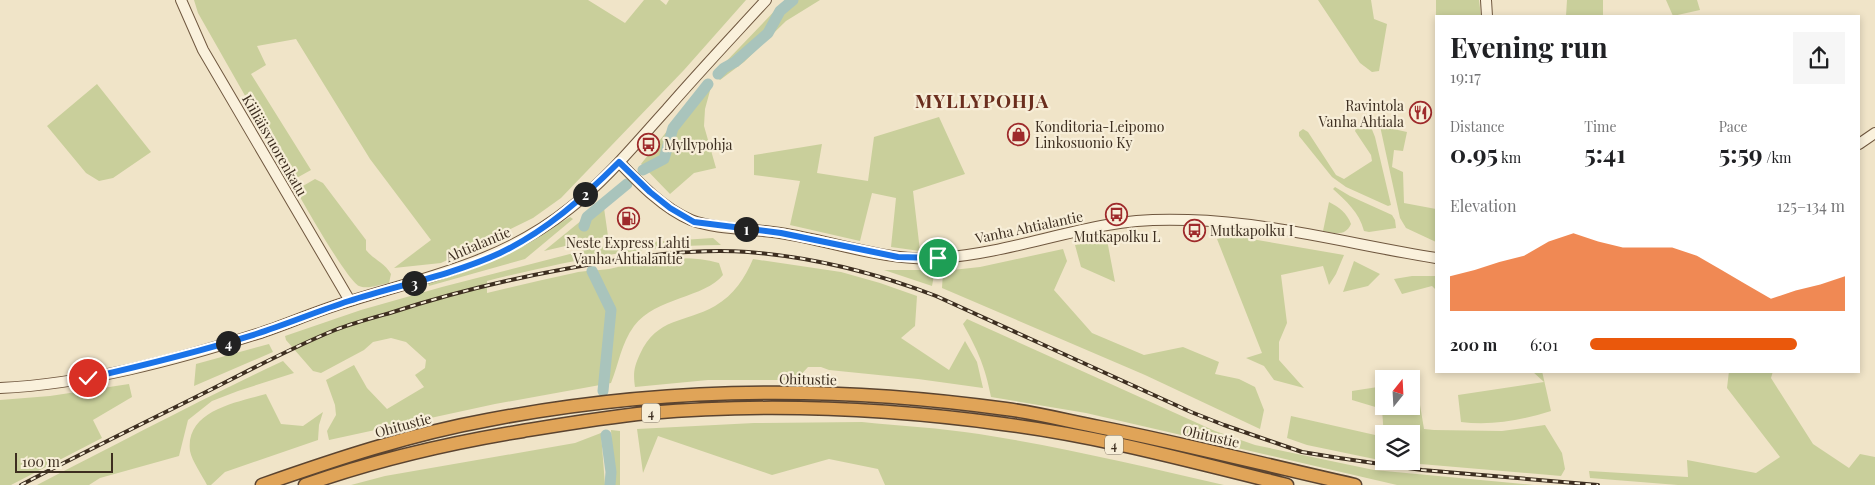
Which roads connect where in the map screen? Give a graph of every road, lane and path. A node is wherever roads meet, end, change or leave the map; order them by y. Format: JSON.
{"nodes":[{"id":1,"x":181,"y":0,"type":"edge"},
{"id":2,"x":766,"y":0,"type":"edge"},
{"id":3,"x":1486,"y":0,"type":"edge"},
{"id":4,"x":1488,"y":15,"type":"edge"},
{"id":5,"x":1875,"y":133,"type":"edge"},
{"id":6,"x":1860,"y":143,"type":"edge"},
{"id":7,"x":619,"y":162,"type":"junction"},
{"id":8,"x":1435,"y":258,"type":"edge"},
{"id":9,"x":350,"y":301,"type":"junction"},
{"id":10,"x":114,"y":372,"type":"junction"},
{"id":11,"x":0,"y":381,"type":"edge"},
{"id":12,"x":0,"y":388,"type":"edge"},
{"id":13,"x":262,"y":485,"type":"edge"},
{"id":14,"x":305,"y":485,"type":"edge"},
{"id":15,"x":1287,"y":485,"type":"edge"},
{"id":16,"x":1356,"y":485,"type":"edge"}],
"edges":[{"from":1,"to":9,"type":"street","name":"Kiiliäisvuorenkatu"},
{"from":2,"to":7,"type":"street","name":"Ahtialantie"},
{"from":3,"to":4,"type":"street"},
{"from":5,"to":6,"type":"street"},
{"from":7,"to":8,"type":"street","name":"Vanha Ahtialantie"},
{"from":7,"to":9,"type":"street","name":"Ahtialantie"},
{"from":9,"to":10,"type":"street","name":"Ahtialantie"},
{"from":10,"to":11,"type":"street","name":"Ahtialantie"},
{"from":10,"to":12,"type":"street","name":"Ahtialantie"},
{"from":13,"to":16,"type":"highway","name":"Ohitustie","number":"4"},
{"from":14,"to":15,"type":"highway","name":"Ohitustie","number":"4"}]}
